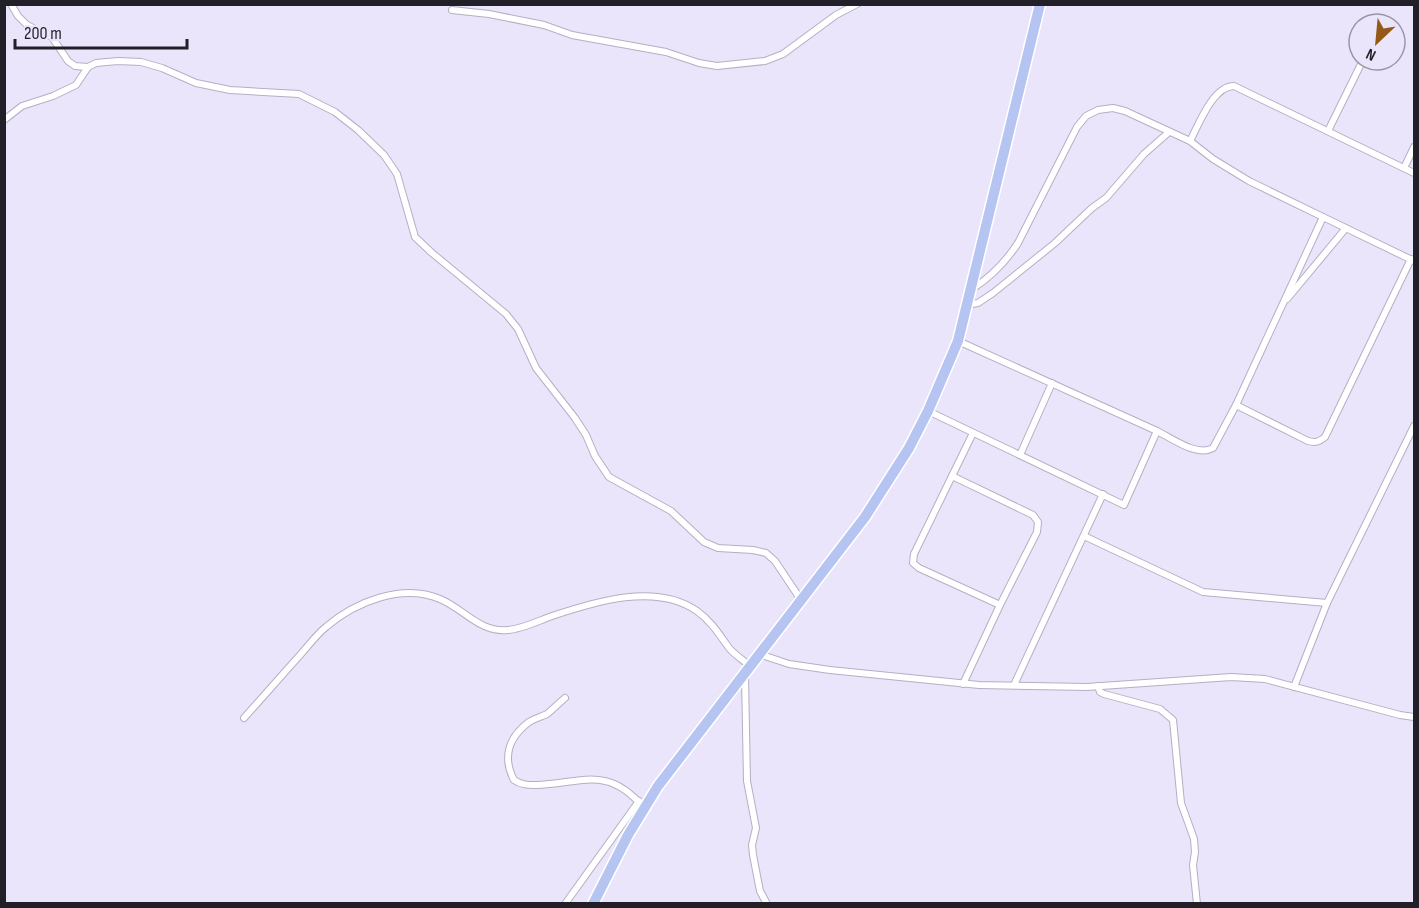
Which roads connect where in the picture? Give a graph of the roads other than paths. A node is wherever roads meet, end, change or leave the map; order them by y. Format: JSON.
{"nodes":[{"id":1,"x":10,"y":4,"type":"edge"},
{"id":2,"x":857,"y":4,"type":"edge"},
{"id":3,"x":1040,"y":4,"type":"edge"},
{"id":4,"x":452,"y":10,"type":"dead end"},
{"id":5,"x":88,"y":67,"type":"junction"},
{"id":6,"x":1357,"y":72,"type":"edge"},
{"id":7,"x":4,"y":120,"type":"edge"},
{"id":8,"x":1328,"y":130,"type":"junction"},
{"id":9,"x":1169,"y":132,"type":"junction"},
{"id":10,"x":1190,"y":141,"type":"junction"},
{"id":11,"x":1414,"y":147,"type":"edge"},
{"id":12,"x":1404,"y":168,"type":"junction"},
{"id":13,"x":1414,"y":173,"type":"edge"},
{"id":14,"x":1323,"y":217,"type":"junction"},
{"id":15,"x":1346,"y":228,"type":"junction"},
{"id":16,"x":1413,"y":260,"type":"edge"},
{"id":17,"x":969,"y":291,"type":"junction"},
{"id":18,"x":966,"y":305,"type":"junction"},
{"id":19,"x":1281,"y":306,"type":"junction"},
{"id":20,"x":958,"y":341,"type":"junction"},
{"id":21,"x":1052,"y":383,"type":"junction"},
{"id":22,"x":1236,"y":405,"type":"junction"},
{"id":23,"x":928,"y":411,"type":"junction"},
{"id":24,"x":1414,"y":426,"type":"edge"},
{"id":25,"x":1157,"y":431,"type":"junction"},
{"id":26,"x":973,"y":433,"type":"junction"},
{"id":27,"x":1020,"y":455,"type":"junction"},
{"id":28,"x":952,"y":476,"type":"junction"},
{"id":29,"x":1102,"y":494,"type":"junction"},
{"id":30,"x":1084,"y":536,"type":"junction"},
{"id":31,"x":801,"y":600,"type":"junction"},
{"id":32,"x":1327,"y":603,"type":"junction"},
{"id":33,"x":1000,"y":605,"type":"junction"},
{"id":34,"x":759,"y":654,"type":"junction"},
{"id":35,"x":747,"y":669,"type":"junction"},
{"id":36,"x":963,"y":684,"type":"junction"},
{"id":37,"x":1014,"y":685,"type":"junction"},
{"id":38,"x":1098,"y":686,"type":"junction"},
{"id":39,"x":1294,"y":687,"type":"junction"},
{"id":40,"x":565,"y":698,"type":"dead end"},
{"id":41,"x":1414,"y":717,"type":"edge"},
{"id":42,"x":244,"y":718,"type":"dead end"},
{"id":43,"x":641,"y":805,"type":"junction"},
{"id":44,"x":565,"y":903,"type":"edge"},
{"id":45,"x":593,"y":903,"type":"edge"},
{"id":46,"x":767,"y":903,"type":"edge"},
{"id":47,"x":1197,"y":903,"type":"edge"}],
"edges":[{"from":1,"to":5,"type":"street"},
{"from":2,"to":4,"type":"street"},
{"from":3,"to":17,"type":"highway"},
{"from":5,"to":7,"type":"street"},
{"from":5,"to":31,"type":"street"},
{"from":6,"to":8,"type":"street"},
{"from":8,"to":10,"type":"street"},
{"from":8,"to":12,"type":"street"},
{"from":9,"to":10,"type":"street"},
{"from":9,"to":17,"type":"street"},
{"from":9,"to":18,"type":"street"},
{"from":10,"to":14,"type":"street"},
{"from":11,"to":12,"type":"street"},
{"from":12,"to":13,"type":"street"},
{"from":14,"to":15,"type":"street"},
{"from":14,"to":19,"type":"street"},
{"from":15,"to":16,"type":"street"},
{"from":15,"to":19,"type":"street"},
{"from":16,"to":22,"type":"street"},
{"from":17,"to":18,"type":"highway"},
{"from":18,"to":20,"type":"highway"},
{"from":19,"to":22,"type":"street"},
{"from":20,"to":21,"type":"street"},
{"from":20,"to":23,"type":"highway"},
{"from":21,"to":25,"type":"street"},
{"from":21,"to":27,"type":"street"},
{"from":22,"to":25,"type":"street"},
{"from":23,"to":26,"type":"street"},
{"from":23,"to":31,"type":"highway"},
{"from":24,"to":32,"type":"street"},
{"from":25,"to":29,"type":"street"},
{"from":26,"to":27,"type":"street"},
{"from":26,"to":28,"type":"street"},
{"from":27,"to":29,"type":"street"},
{"from":28,"to":33,"type":"street"},
{"from":28,"to":33,"type":"street"},
{"from":29,"to":30,"type":"street"},
{"from":30,"to":32,"type":"street"},
{"from":30,"to":37,"type":"street"},
{"from":31,"to":34,"type":"highway"},
{"from":32,"to":39,"type":"street"},
{"from":33,"to":36,"type":"street"},
{"from":34,"to":35,"type":"highway"},
{"from":34,"to":36,"type":"street"},
{"from":35,"to":42,"type":"street"},
{"from":35,"to":43,"type":"highway"},
{"from":35,"to":46,"type":"street"},
{"from":36,"to":37,"type":"street"},
{"from":37,"to":38,"type":"street"},
{"from":38,"to":39,"type":"street"},
{"from":38,"to":47,"type":"street"},
{"from":39,"to":41,"type":"street"},
{"from":40,"to":43,"type":"street"},
{"from":43,"to":44,"type":"street"},
{"from":43,"to":45,"type":"highway"}]}
